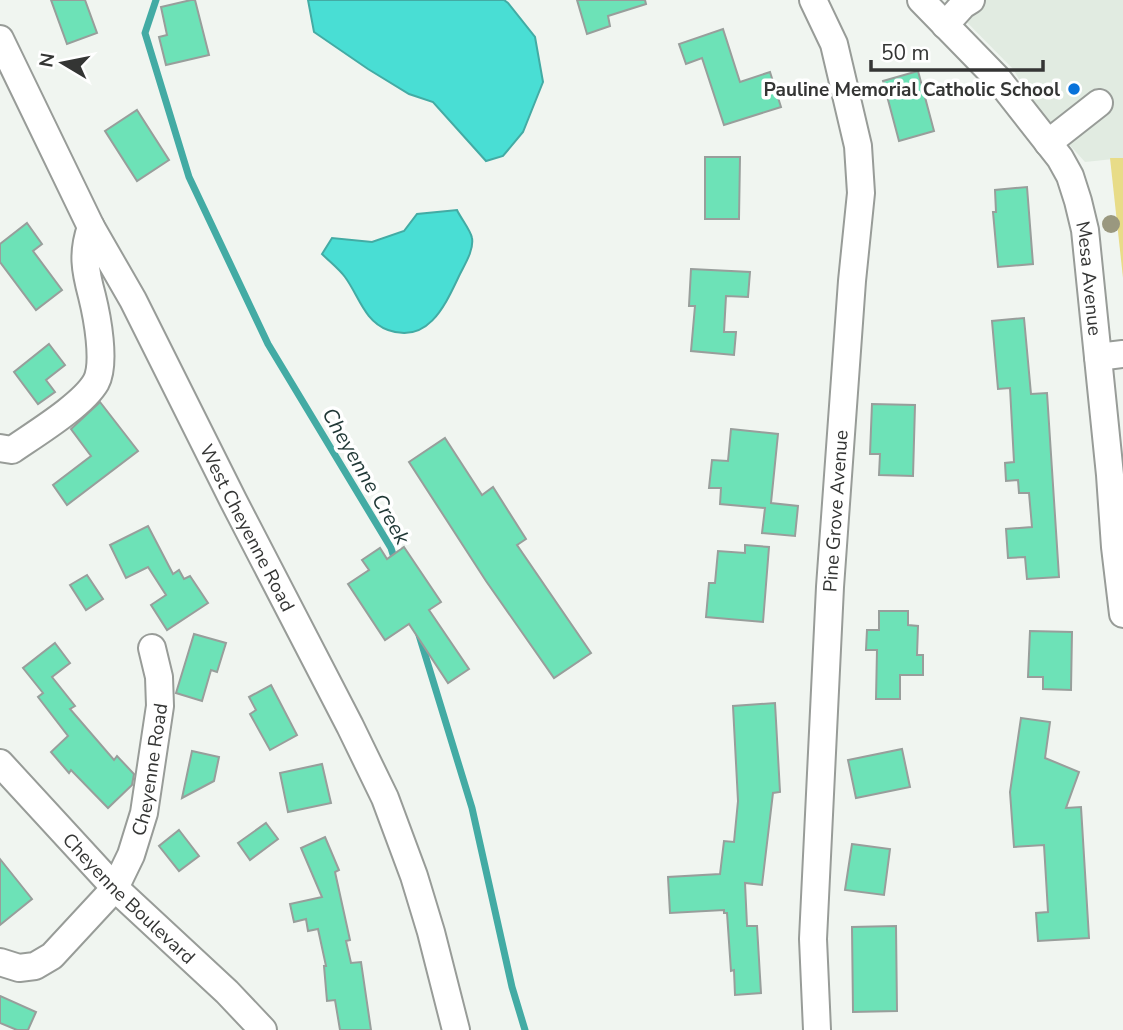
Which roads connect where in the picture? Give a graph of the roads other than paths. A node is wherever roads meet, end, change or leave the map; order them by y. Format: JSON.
{"nodes":[{"id":1,"x":813,"y":0,"type":"edge"},
{"id":2,"x":921,"y":0,"type":"edge"},
{"id":3,"x":971,"y":0,"type":"edge"},
{"id":4,"x":945,"y":25,"type":"junction"},
{"id":5,"x":0,"y":39,"type":"edge"},
{"id":6,"x":1099,"y":103,"type":"dead end"},
{"id":7,"x":1048,"y":143,"type":"junction"},
{"id":8,"x":91,"y":227,"type":"junction"},
{"id":9,"x":1110,"y":356,"type":"edge"},
{"id":10,"x":0,"y":448,"type":"edge"},
{"id":11,"x":1123,"y":614,"type":"edge"},
{"id":12,"x":152,"y":648,"type":"dead end"},
{"id":13,"x":0,"y":763,"type":"edge"},
{"id":14,"x":114,"y":888,"type":"junction"},
{"id":15,"x":0,"y":962,"type":"edge"},
{"id":16,"x":263,"y":1030,"type":"edge"},
{"id":17,"x":456,"y":1030,"type":"edge"},
{"id":18,"x":817,"y":1030,"type":"edge"}],
"edges":[{"from":1,"to":18,"type":"street","name":"Pine Grove Avenue"},
{"from":2,"to":4,"type":"street","name":"Mesa Avenue"},
{"from":3,"to":4,"type":"street"},
{"from":4,"to":7,"type":"street","name":"Mesa Avenue"},
{"from":5,"to":8,"type":"street","name":"West Cheyenne Road"},
{"from":6,"to":7,"type":"street"},
{"from":7,"to":9,"type":"street","name":"Mesa Avenue"},
{"from":8,"to":10,"type":"street"},
{"from":8,"to":17,"type":"street","name":"West Cheyenne Road"},
{"from":9,"to":11,"type":"street","name":"Mesa Avenue"},
{"from":12,"to":14,"type":"street","name":"Cheyenne Road"},
{"from":13,"to":14,"type":"street","name":"Cheyenne Boulevard"},
{"from":14,"to":15,"type":"street","name":"Cheyenne Road"},
{"from":14,"to":16,"type":"street","name":"Cheyenne Boulevard"}]}
